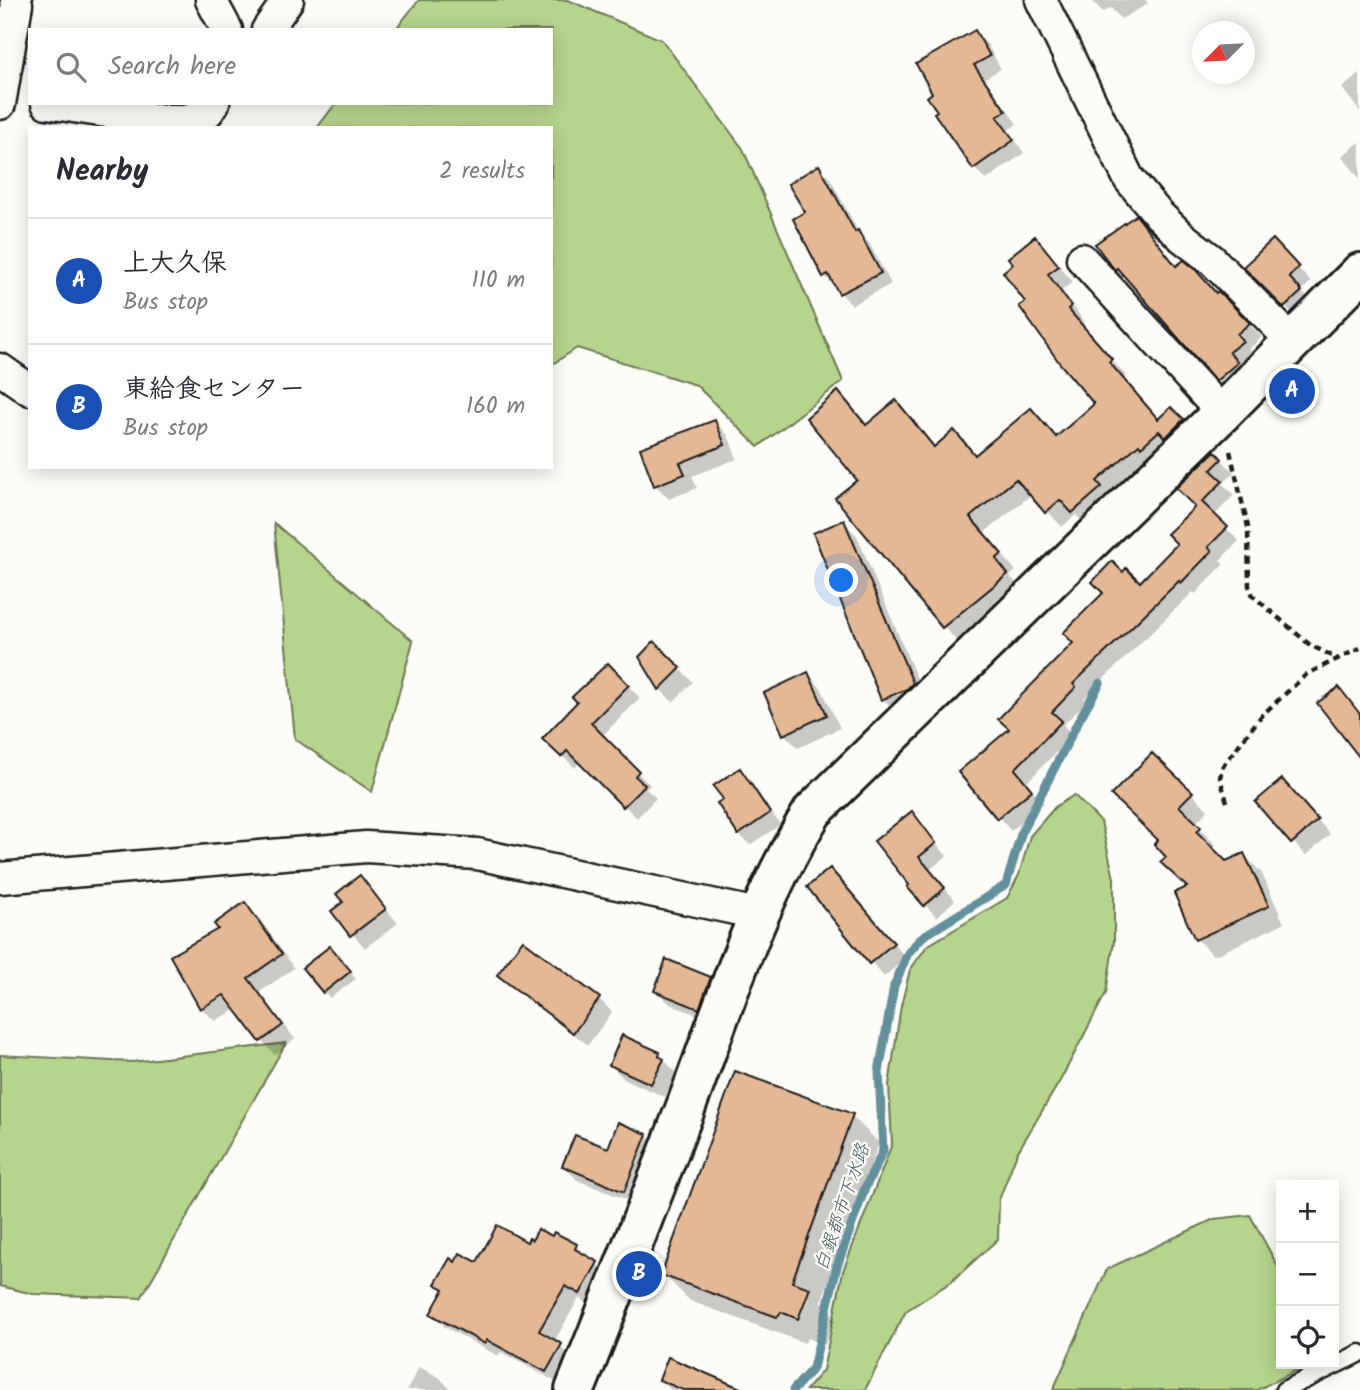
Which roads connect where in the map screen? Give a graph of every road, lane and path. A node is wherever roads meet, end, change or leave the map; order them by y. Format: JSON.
{"nodes":[{"id":1,"x":16,"y":0,"type":"edge"},
{"id":2,"x":211,"y":0,"type":"edge"},
{"id":3,"x":288,"y":0,"type":"edge"},
{"id":4,"x":1041,"y":0,"type":"edge"},
{"id":5,"x":225,"y":28,"type":"edge"},
{"id":6,"x":268,"y":28,"type":"edge"},
{"id":7,"x":10,"y":100,"type":"edge"},
{"id":8,"x":58,"y":105,"type":"edge"},
{"id":9,"x":213,"y":105,"type":"edge"},
{"id":10,"x":160,"y":124,"type":"edge"},
{"id":11,"x":1083,"y":259,"type":"dead end"},
{"id":12,"x":1360,"y":272,"type":"edge"},
{"id":13,"x":1293,"y":342,"type":"junction"},
{"id":14,"x":0,"y":369,"type":"edge"},
{"id":15,"x":28,"y":389,"type":"edge"},
{"id":16,"x":1218,"y":417,"type":"junction"},
{"id":17,"x":1360,"y":648,"type":"edge"},
{"id":18,"x":1338,"y":659,"type":"junction"},
{"id":19,"x":1227,"y":802,"type":"dead end"},
{"id":20,"x":0,"y":878,"type":"edge"},
{"id":21,"x":758,"y":914,"type":"junction"},
{"id":22,"x":1360,"y":1353,"type":"edge"},
{"id":23,"x":575,"y":1390,"type":"edge"},
{"id":24,"x":1284,"y":1390,"type":"edge"}],
"edges":[{"from":1,"to":7,"type":"street"},
{"from":2,"to":5,"type":"street"},
{"from":3,"to":6,"type":"street"},
{"from":4,"to":13,"type":"street"},
{"from":8,"to":10,"type":"street"},
{"from":9,"to":10,"type":"street"},
{"from":11,"to":16,"type":"street"},
{"from":12,"to":13,"type":"street"},
{"from":13,"to":16,"type":"street"},
{"from":14,"to":15,"type":"street"},
{"from":16,"to":18,"type":"path"},
{"from":16,"to":21,"type":"street"},
{"from":17,"to":18,"type":"path"},
{"from":18,"to":19,"type":"path"},
{"from":20,"to":21,"type":"street"},
{"from":21,"to":23,"type":"street"},
{"from":22,"to":24,"type":"lane"}]}
